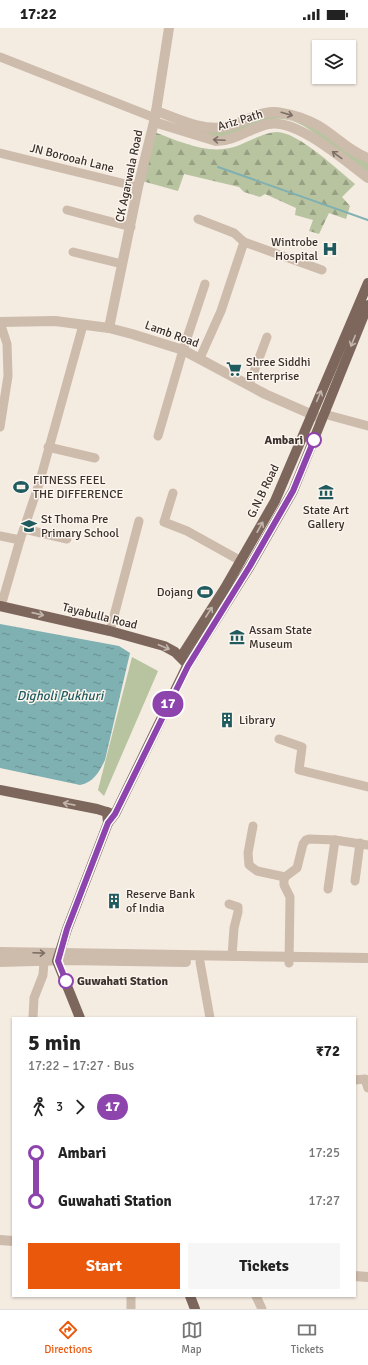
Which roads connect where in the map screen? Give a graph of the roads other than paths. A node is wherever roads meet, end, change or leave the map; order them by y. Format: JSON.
{"nodes":[{"id":1,"x":169,"y":28,"type":"edge"},
{"id":2,"x":0,"y":57,"type":"edge"},
{"id":3,"x":155,"y":117,"type":"junction"},
{"id":4,"x":0,"y":153,"type":"edge"},
{"id":5,"x":368,"y":158,"type":"edge"},
{"id":6,"x":368,"y":178,"type":"edge"},
{"id":7,"x":138,"y":187,"type":"junction"},
{"id":8,"x":67,"y":210,"type":"dead end"},
{"id":9,"x":198,"y":219,"type":"dead end"},
{"id":10,"x":131,"y":227,"type":"junction"},
{"id":11,"x":244,"y":242,"type":"junction"},
{"id":12,"x":73,"y":252,"type":"dead end"},
{"id":13,"x":122,"y":264,"type":"junction"},
{"id":14,"x":322,"y":270,"type":"dead end"},
{"id":15,"x":368,"y":283,"type":"edge"},
{"id":16,"x":205,"y":284,"type":"dead end"},
{"id":17,"x":368,"y":305,"type":"edge"},
{"id":18,"x":0,"y":322,"type":"edge"},
{"id":19,"x":83,"y":325,"type":"junction"},
{"id":20,"x":109,"y":328,"type":"junction"},
{"id":21,"x":267,"y":337,"type":"dead end"},
{"id":22,"x":183,"y":350,"type":"junction"},
{"id":23,"x":200,"y":358,"type":"junction"},
{"id":24,"x":248,"y":385,"type":"junction"},
{"id":25,"x":311,"y":415,"type":"junction"},
{"id":26,"x":323,"y":417,"type":"junction"},
{"id":27,"x":368,"y":426,"type":"edge"},
{"id":28,"x":0,"y":427,"type":"edge"},
{"id":29,"x":158,"y":436,"type":"dead end"},
{"id":30,"x":48,"y":447,"type":"junction"},
{"id":31,"x":96,"y":458,"type":"dead end"},
{"id":32,"x":173,"y":493,"type":"dead end"},
{"id":33,"x":139,"y":521,"type":"dead end"},
{"id":34,"x":24,"y":529,"type":"junction"},
{"id":35,"x":0,"y":536,"type":"edge"},
{"id":36,"x":67,"y":539,"type":"dead end"},
{"id":37,"x":20,"y":540,"type":"junction"},
{"id":38,"x":241,"y":561,"type":"junction"},
{"id":39,"x":0,"y":606,"type":"edge"},
{"id":40,"x":110,"y":631,"type":"junction"},
{"id":41,"x":181,"y":657,"type":"junction"},
{"id":42,"x":188,"y":666,"type":"junction"},
{"id":43,"x":278,"y":739,"type":"dead end"},
{"id":44,"x":368,"y":787,"type":"edge"},
{"id":45,"x":0,"y":790,"type":"edge"},
{"id":46,"x":111,"y":813,"type":"junction"},
{"id":47,"x":253,"y":826,"type":"dead end"},
{"id":48,"x":335,"y":840,"type":"junction"},
{"id":49,"x":364,"y":844,"type":"edge"},
{"id":50,"x":285,"y":877,"type":"junction"},
{"id":51,"x":355,"y":880,"type":"dead end"},
{"id":52,"x":328,"y":889,"type":"dead end"},
{"id":53,"x":229,"y":904,"type":"dead end"},
{"id":54,"x":0,"y":952,"type":"edge"},
{"id":55,"x":232,"y":956,"type":"junction"},
{"id":56,"x":59,"y":957,"type":"junction"},
{"id":57,"x":368,"y":958,"type":"edge"},
{"id":58,"x":290,"y":960,"type":"junction"},
{"id":59,"x":0,"y":962,"type":"edge"},
{"id":60,"x":44,"y":962,"type":"junction"},
{"id":61,"x":200,"y":962,"type":"junction"},
{"id":62,"x":368,"y":965,"type":"edge"},
{"id":63,"x":33,"y":1017,"type":"edge"},
{"id":64,"x":80,"y":1017,"type":"edge"},
{"id":65,"x":210,"y":1017,"type":"edge"},
{"id":66,"x":356,"y":1080,"type":"edge"},
{"id":67,"x":368,"y":1088,"type":"edge"},
{"id":68,"x":0,"y":1240,"type":"edge"},
{"id":69,"x":12,"y":1241,"type":"edge"},
{"id":70,"x":356,"y":1276,"type":"edge"},
{"id":71,"x":368,"y":1277,"type":"edge"},
{"id":72,"x":132,"y":1297,"type":"edge"},
{"id":73,"x":190,"y":1297,"type":"edge"},
{"id":74,"x":256,"y":1297,"type":"edge"},
{"id":75,"x":131,"y":1309,"type":"edge"},
{"id":76,"x":195,"y":1309,"type":"edge"},
{"id":77,"x":262,"y":1309,"type":"edge"}],
"edges":[{"from":1,"to":3,"type":"street","name":"CK Agarwala Road"},
{"from":2,"to":3,"type":"street"},
{"from":3,"to":5,"type":"street","name":"Ariz Path","one_way":true},
{"from":6,"to":3,"type":"street","name":"Ariz Path","one_way":true},
{"from":3,"to":7,"type":"street","name":"CK Agarwala Road"},
{"from":4,"to":7,"type":"street","name":"JN Borooah Lane"},
{"from":7,"to":10,"type":"street","name":"CK Agarwala Road"},
{"from":8,"to":10,"type":"street"},
{"from":9,"to":11,"type":"street"},
{"from":10,"to":13,"type":"street","name":"CK Agarwala Road"},
{"from":11,"to":14,"type":"street"},
{"from":11,"to":23,"type":"street"},
{"from":12,"to":13,"type":"street"},
{"from":13,"to":20,"type":"street","name":"CK Agarwala Road"},
{"from":25,"to":15,"type":"main road","name":"G.N.B Road","one_way":true},
{"from":16,"to":22,"type":"street"},
{"from":17,"to":26,"type":"main road","name":"G.N.B Road","one_way":true},
{"from":18,"to":19,"type":"street","name":"Lamb Road"},
{"from":18,"to":28,"type":"street"},
{"from":19,"to":20,"type":"street","name":"Lamb Road"},
{"from":19,"to":30,"type":"street"},
{"from":20,"to":22,"type":"street","name":"Lamb Road"},
{"from":21,"to":24,"type":"street"},
{"from":22,"to":23,"type":"street","name":"Lamb Road"},
{"from":22,"to":29,"type":"street"},
{"from":23,"to":24,"type":"street","name":"Lamb Road"},
{"from":24,"to":25,"type":"street","name":"Lamb Road"},
{"from":25,"to":26,"type":"street","name":"Lamb Road"},
{"from":38,"to":25,"type":"main road","name":"G.N.B Road","one_way":true},
{"from":26,"to":27,"type":"street"},
{"from":26,"to":42,"type":"main road","name":"G.N.B Road"},
{"from":30,"to":31,"type":"street"},
{"from":30,"to":34,"type":"street"},
{"from":32,"to":38,"type":"street"},
{"from":33,"to":40,"type":"street"},
{"from":34,"to":36,"type":"street"},
{"from":34,"to":37,"type":"street"},
{"from":35,"to":37,"type":"street"},
{"from":37,"to":39,"type":"street"},
{"from":41,"to":38,"type":"main road","name":"G.N.B Road","one_way":true},
{"from":39,"to":40,"type":"main road","name":"Tayabulla Road","one_way":true},
{"from":40,"to":41,"type":"main road","name":"Tayabulla Road","one_way":true},
{"from":41,"to":42,"type":"main road","name":"Tayabulla Road"},
{"from":42,"to":46,"type":"main road","name":"G.N.B Road"},
{"from":43,"to":44,"type":"street"},
{"from":46,"to":45,"type":"main road","one_way":true},
{"from":46,"to":56,"type":"main road","name":"G.N.B Road"},
{"from":47,"to":50,"type":"street"},
{"from":48,"to":49,"type":"street"},
{"from":48,"to":50,"type":"street"},
{"from":48,"to":52,"type":"street"},
{"from":49,"to":51,"type":"street"},
{"from":50,"to":58,"type":"street"},
{"from":53,"to":55,"type":"street"},
{"from":54,"to":56,"type":"street","one_way":true},
{"from":55,"to":56,"type":"street"},
{"from":55,"to":58,"type":"street"},
{"from":56,"to":60,"type":"street"},
{"from":56,"to":61,"type":"street"},
{"from":56,"to":64,"type":"main road"},
{"from":57,"to":58,"type":"street"},
{"from":58,"to":61,"type":"street"},
{"from":58,"to":62,"type":"street"},
{"from":59,"to":60,"type":"street"},
{"from":60,"to":63,"type":"street"},
{"from":61,"to":65,"type":"street"},
{"from":66,"to":67,"type":"street"},
{"from":68,"to":69,"type":"street"},
{"from":70,"to":71,"type":"street"},
{"from":72,"to":75,"type":"street"},
{"from":73,"to":76,"type":"main road"},
{"from":74,"to":77,"type":"street"}]}
